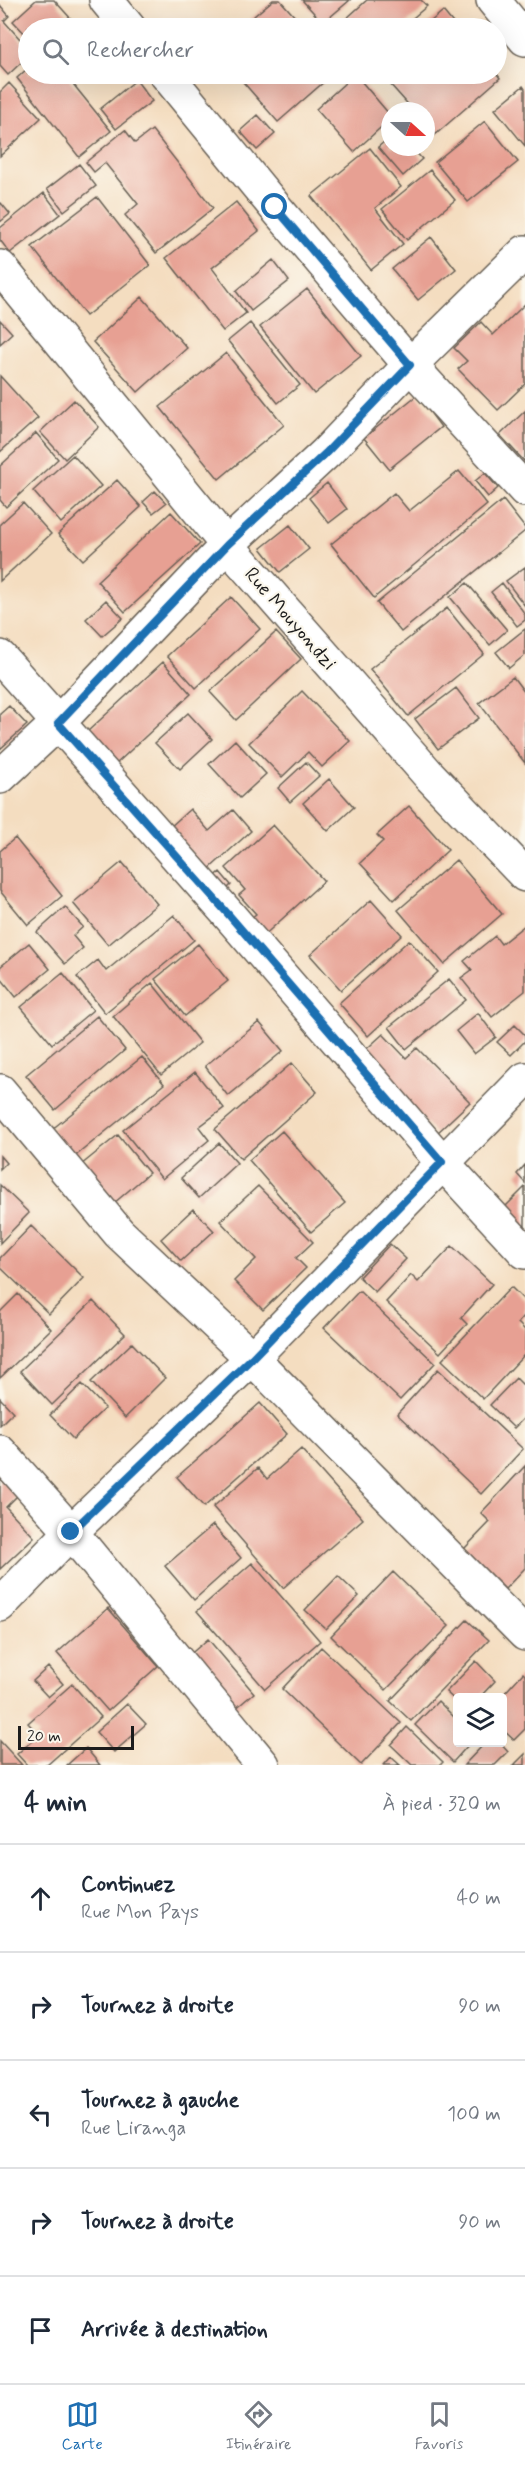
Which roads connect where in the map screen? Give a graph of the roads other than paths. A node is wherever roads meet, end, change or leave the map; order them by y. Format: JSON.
{"nodes":[{"id":1,"x":106,"y":0,"type":"edge"},
{"id":2,"x":493,"y":0,"type":"edge"},
{"id":3,"x":121,"y":18,"type":"edge"},
{"id":4,"x":525,"y":39,"type":"edge"},
{"id":5,"x":174,"y":84,"type":"edge"},
{"id":6,"x":525,"y":252,"type":"edge"},
{"id":7,"x":0,"y":267,"type":"edge"},
{"id":8,"x":410,"y":365,"type":"junction"},
{"id":9,"x":525,"y":490,"type":"edge"},
{"id":10,"x":227,"y":545,"type":"junction"},
{"id":11,"x":0,"y":657,"type":"edge"},
{"id":12,"x":58,"y":723,"type":"junction"},
{"id":13,"x":0,"y":777,"type":"edge"},
{"id":14,"x":525,"y":875,"type":"edge"},
{"id":15,"x":525,"y":1079,"type":"edge"},
{"id":16,"x":0,"y":1091,"type":"edge"},
{"id":17,"x":442,"y":1162,"type":"junction"},
{"id":18,"x":525,"y":1252,"type":"edge"},
{"id":19,"x":252,"y":1358,"type":"junction"},
{"id":20,"x":0,"y":1452,"type":"edge"},
{"id":21,"x":71,"y":1532,"type":"junction"},
{"id":22,"x":0,"y":1605,"type":"edge"},
{"id":23,"x":525,"y":1634,"type":"edge"},
{"id":24,"x":263,"y":1765,"type":"edge"}],
"edges":[{"from":1,"to":3,"type":"street"},
{"from":2,"to":4,"type":"street"},
{"from":5,"to":8,"type":"street"},
{"from":6,"to":8,"type":"street"},
{"from":7,"to":10,"type":"street","name":"Rue Mouyondzi"},
{"from":8,"to":9,"type":"street"},
{"from":8,"to":10,"type":"street"},
{"from":10,"to":12,"type":"street"},
{"from":10,"to":14,"type":"street","name":"Rue Mouyondzi"},
{"from":11,"to":12,"type":"street"},
{"from":12,"to":13,"type":"street"},
{"from":12,"to":17,"type":"street"},
{"from":15,"to":17,"type":"street"},
{"from":16,"to":19,"type":"street"},
{"from":17,"to":18,"type":"street"},
{"from":17,"to":19,"type":"street"},
{"from":19,"to":21,"type":"street"},
{"from":19,"to":23,"type":"street"},
{"from":20,"to":21,"type":"street"},
{"from":21,"to":22,"type":"street"},
{"from":21,"to":24,"type":"street"}]}
